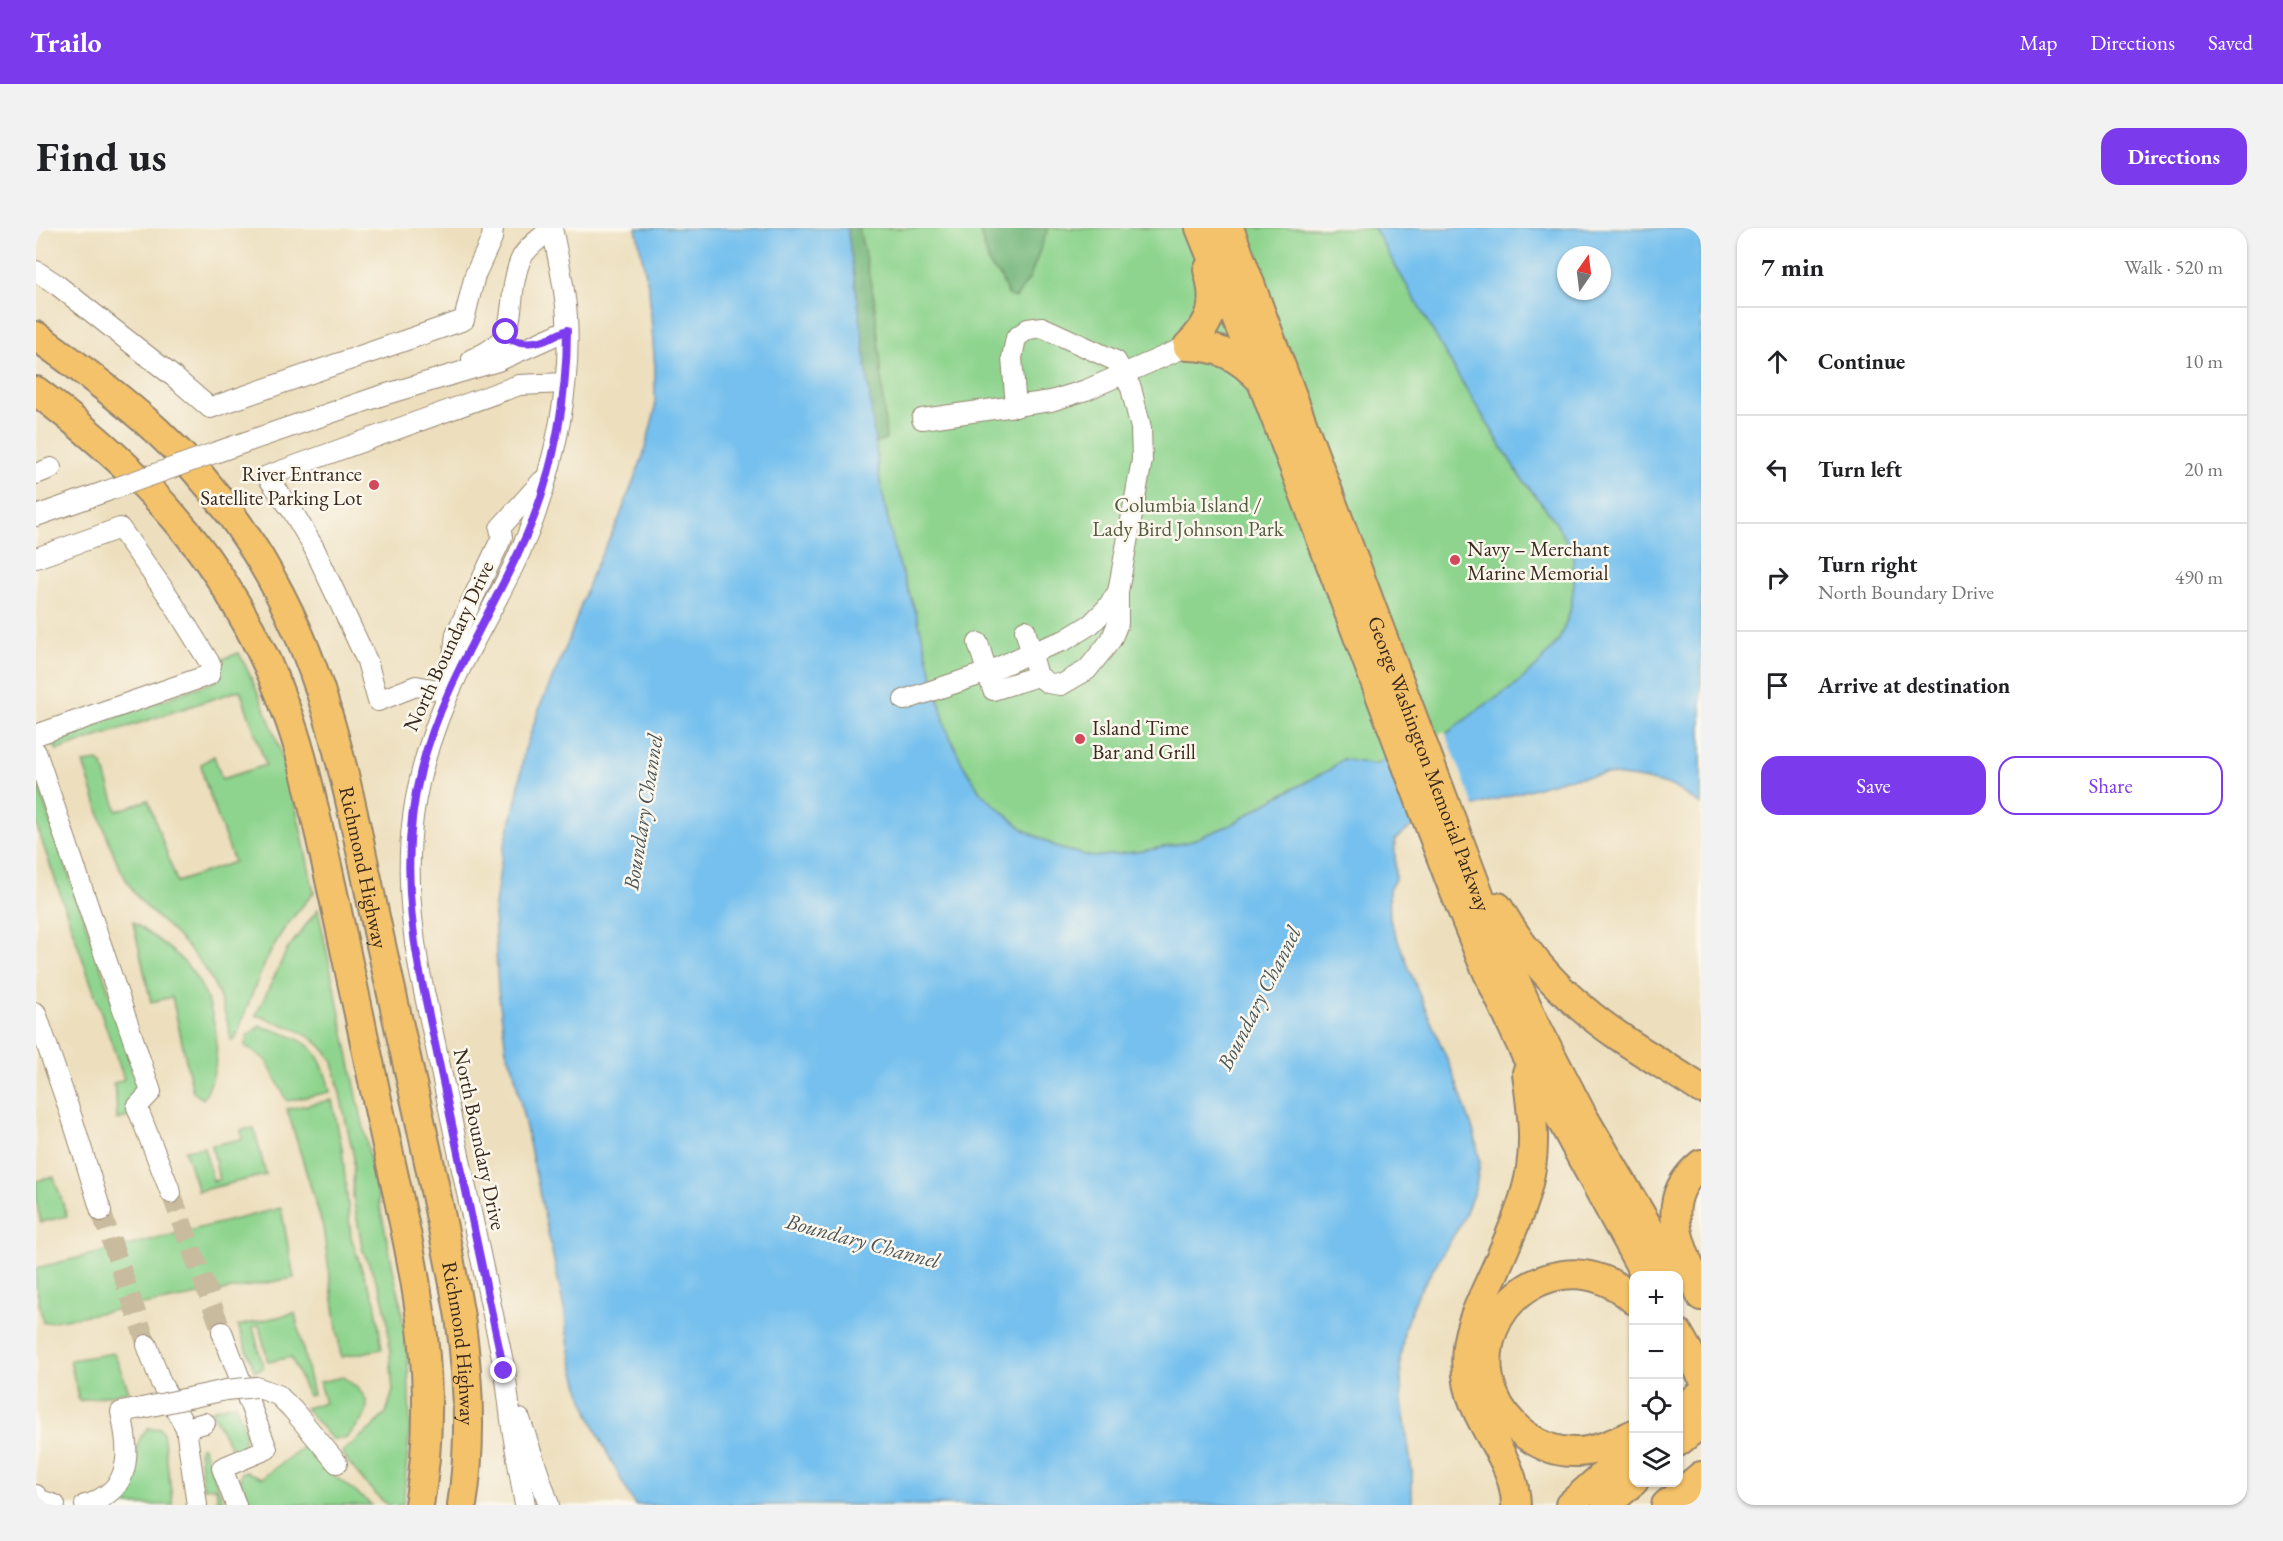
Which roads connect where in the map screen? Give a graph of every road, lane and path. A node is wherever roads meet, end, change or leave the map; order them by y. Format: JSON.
{"nodes":[{"id":1,"x":493,"y":228,"type":"edge"},
{"id":2,"x":552,"y":228,"type":"edge"},
{"id":3,"x":1198,"y":228,"type":"edge"},
{"id":4,"x":1229,"y":228,"type":"edge"},
{"id":5,"x":36,"y":271,"type":"edge"},
{"id":6,"x":567,"y":330,"type":"junction"},
{"id":7,"x":36,"y":336,"type":"edge"},
{"id":8,"x":505,"y":337,"type":"junction"},
{"id":9,"x":542,"y":343,"type":"junction"},
{"id":10,"x":1188,"y":346,"type":"junction"},
{"id":11,"x":1123,"y":374,"type":"junction"},
{"id":12,"x":1262,"y":382,"type":"junction"},
{"id":13,"x":565,"y":383,"type":"junction"},
{"id":14,"x":36,"y":391,"type":"edge"},
{"id":15,"x":380,"y":396,"type":"junction"},
{"id":16,"x":36,"y":407,"type":"edge"},
{"id":17,"x":1016,"y":407,"type":"junction"},
{"id":18,"x":922,"y":419,"type":"dead end"},
{"id":19,"x":124,"y":464,"type":"junction"},
{"id":20,"x":546,"y":477,"type":"junction"},
{"id":21,"x":36,"y":516,"type":"edge"},
{"id":22,"x":36,"y":558,"type":"edge"},
{"id":23,"x":1118,"y":592,"type":"junction"},
{"id":24,"x":1024,"y":630,"type":"dead end"},
{"id":25,"x":978,"y":643,"type":"dead end"},
{"id":26,"x":1030,"y":653,"type":"junction"},
{"id":27,"x":988,"y":672,"type":"junction"},
{"id":28,"x":1038,"y":676,"type":"junction"},
{"id":29,"x":449,"y":692,"type":"junction"},
{"id":30,"x":1390,"y":694,"type":"junction"},
{"id":31,"x":904,"y":700,"type":"dead end"},
{"id":32,"x":36,"y":735,"type":"edge"},
{"id":33,"x":36,"y":752,"type":"edge"},
{"id":34,"x":1460,"y":877,"type":"junction"},
{"id":35,"x":36,"y":1013,"type":"edge"},
{"id":36,"x":1525,"y":1053,"type":"junction"},
{"id":37,"x":1701,"y":1089,"type":"edge"},
{"id":38,"x":1701,"y":1164,"type":"edge"},
{"id":39,"x":171,"y":1193,"type":"tunnel mouth"},
{"id":40,"x":100,"y":1211,"type":"tunnel mouth"},
{"id":41,"x":1644,"y":1271,"type":"edge"},
{"id":42,"x":1674,"y":1271,"type":"edge"},
{"id":43,"x":1683,"y":1285,"type":"edge"},
{"id":44,"x":1629,"y":1296,"type":"edge"},
{"id":45,"x":1701,"y":1296,"type":"edge"},
{"id":46,"x":1701,"y":1315,"type":"edge"},
{"id":47,"x":222,"y":1332,"type":"tunnel mouth"},
{"id":48,"x":1683,"y":1342,"type":"edge"},
{"id":49,"x":147,"y":1345,"type":"tunnel mouth"},
{"id":50,"x":1683,"y":1369,"type":"edge"},
{"id":51,"x":504,"y":1371,"type":"junction"},
{"id":52,"x":1701,"y":1374,"type":"edge"},
{"id":53,"x":1694,"y":1402,"type":"edge"},
{"id":54,"x":1682,"y":1433,"type":"edge"},
{"id":55,"x":1629,"y":1436,"type":"edge"},
{"id":56,"x":1629,"y":1452,"type":"edge"},
{"id":57,"x":337,"y":1463,"type":"dead end"},
{"id":58,"x":1701,"y":1476,"type":"edge"},
{"id":59,"x":1629,"y":1485,"type":"edge"},
{"id":60,"x":36,"y":1495,"type":"edge"},
{"id":61,"x":55,"y":1505,"type":"edge"},
{"id":62,"x":85,"y":1505,"type":"edge"},
{"id":63,"x":197,"y":1505,"type":"edge"},
{"id":64,"x":236,"y":1505,"type":"edge"},
{"id":65,"x":418,"y":1505,"type":"edge"},
{"id":66,"x":462,"y":1505,"type":"edge"},
{"id":67,"x":525,"y":1505,"type":"edge"},
{"id":68,"x":549,"y":1505,"type":"edge"},
{"id":69,"x":1515,"y":1505,"type":"edge"},
{"id":70,"x":1570,"y":1505,"type":"edge"},
{"id":71,"x":1606,"y":1505,"type":"edge"},
{"id":72,"x":1666,"y":1505,"type":"edge"}],
"edges":[{"from":1,"to":5,"type":"street"},
{"from":2,"to":6,"type":"street","name":"North Boundary Drive"},
{"from":2,"to":8,"type":"street"},
{"from":3,"to":10,"type":"highway"},
{"from":3,"to":12,"type":"highway","name":"George Washington Memorial Parkway"},
{"from":4,"to":30,"type":"highway","name":"George Washington Memorial Parkway"},
{"from":6,"to":9,"type":"street"},
{"from":6,"to":13,"type":"street","name":"North Boundary Drive"},
{"from":7,"to":66,"type":"highway","name":"Richmond Highway"},
{"from":8,"to":9,"type":"street"},
{"from":8,"to":15,"type":"street"},
{"from":9,"to":15,"type":"street"},
{"from":10,"to":11,"type":"street"},
{"from":10,"to":12,"type":"highway"},
{"from":11,"to":17,"type":"street"},
{"from":11,"to":17,"type":"street"},
{"from":11,"to":23,"type":"street"},
{"from":12,"to":30,"type":"highway","name":"George Washington Memorial Parkway"},
{"from":13,"to":20,"type":"street","name":"North Boundary Drive"},
{"from":13,"to":29,"type":"street"},
{"from":14,"to":19,"type":"highway","name":"Richmond Highway"},
{"from":15,"to":21,"type":"street","bridge":true},
{"from":16,"to":19,"type":"highway"},
{"from":17,"to":18,"type":"street"},
{"from":19,"to":65,"type":"highway","name":"Richmond Highway"},
{"from":20,"to":29,"type":"street","name":"North Boundary Drive"},
{"from":20,"to":29,"type":"street"},
{"from":22,"to":32,"type":"street"},
{"from":23,"to":26,"type":"street"},
{"from":23,"to":28,"type":"street"},
{"from":24,"to":26,"type":"street"},
{"from":25,"to":27,"type":"street"},
{"from":26,"to":27,"type":"street"},
{"from":26,"to":28,"type":"street"},
{"from":27,"to":28,"type":"street"},
{"from":27,"to":31,"type":"street"},
{"from":29,"to":51,"type":"street","name":"North Boundary Drive"},
{"from":30,"to":34,"type":"highway","name":"George Washington Memorial Parkway"},
{"from":33,"to":39,"type":"street"},
{"from":34,"to":36,"type":"highway","name":"George Washington Memorial Parkway"},
{"from":34,"to":37,"type":"highway"},
{"from":34,"to":42,"type":"highway","name":"George Washington Memorial Parkway"},
{"from":35,"to":40,"type":"street"},
{"from":36,"to":41,"type":"highway","name":"George Washington Memorial Parkway"},
{"from":36,"to":69,"type":"highway"},
{"from":38,"to":45,"type":"highway"},
{"from":43,"to":46,"type":"highway","name":"George Washington Memorial Parkway"},
{"from":44,"to":55,"type":"highway"},
{"from":47,"to":64,"type":"street"},
{"from":48,"to":52,"type":"highway"},
{"from":49,"to":63,"type":"street"},
{"from":50,"to":53,"type":"highway"},
{"from":51,"to":67,"type":"street","name":"North Boundary Drive"},
{"from":51,"to":68,"type":"street","name":"North Boundary Drive"},
{"from":53,"to":54,"type":"highway"},
{"from":56,"to":70,"type":"highway"},
{"from":57,"to":62,"type":"street","bridge":true},
{"from":58,"to":72,"type":"highway"},
{"from":59,"to":71,"type":"highway"},
{"from":60,"to":61,"type":"street"}]}
